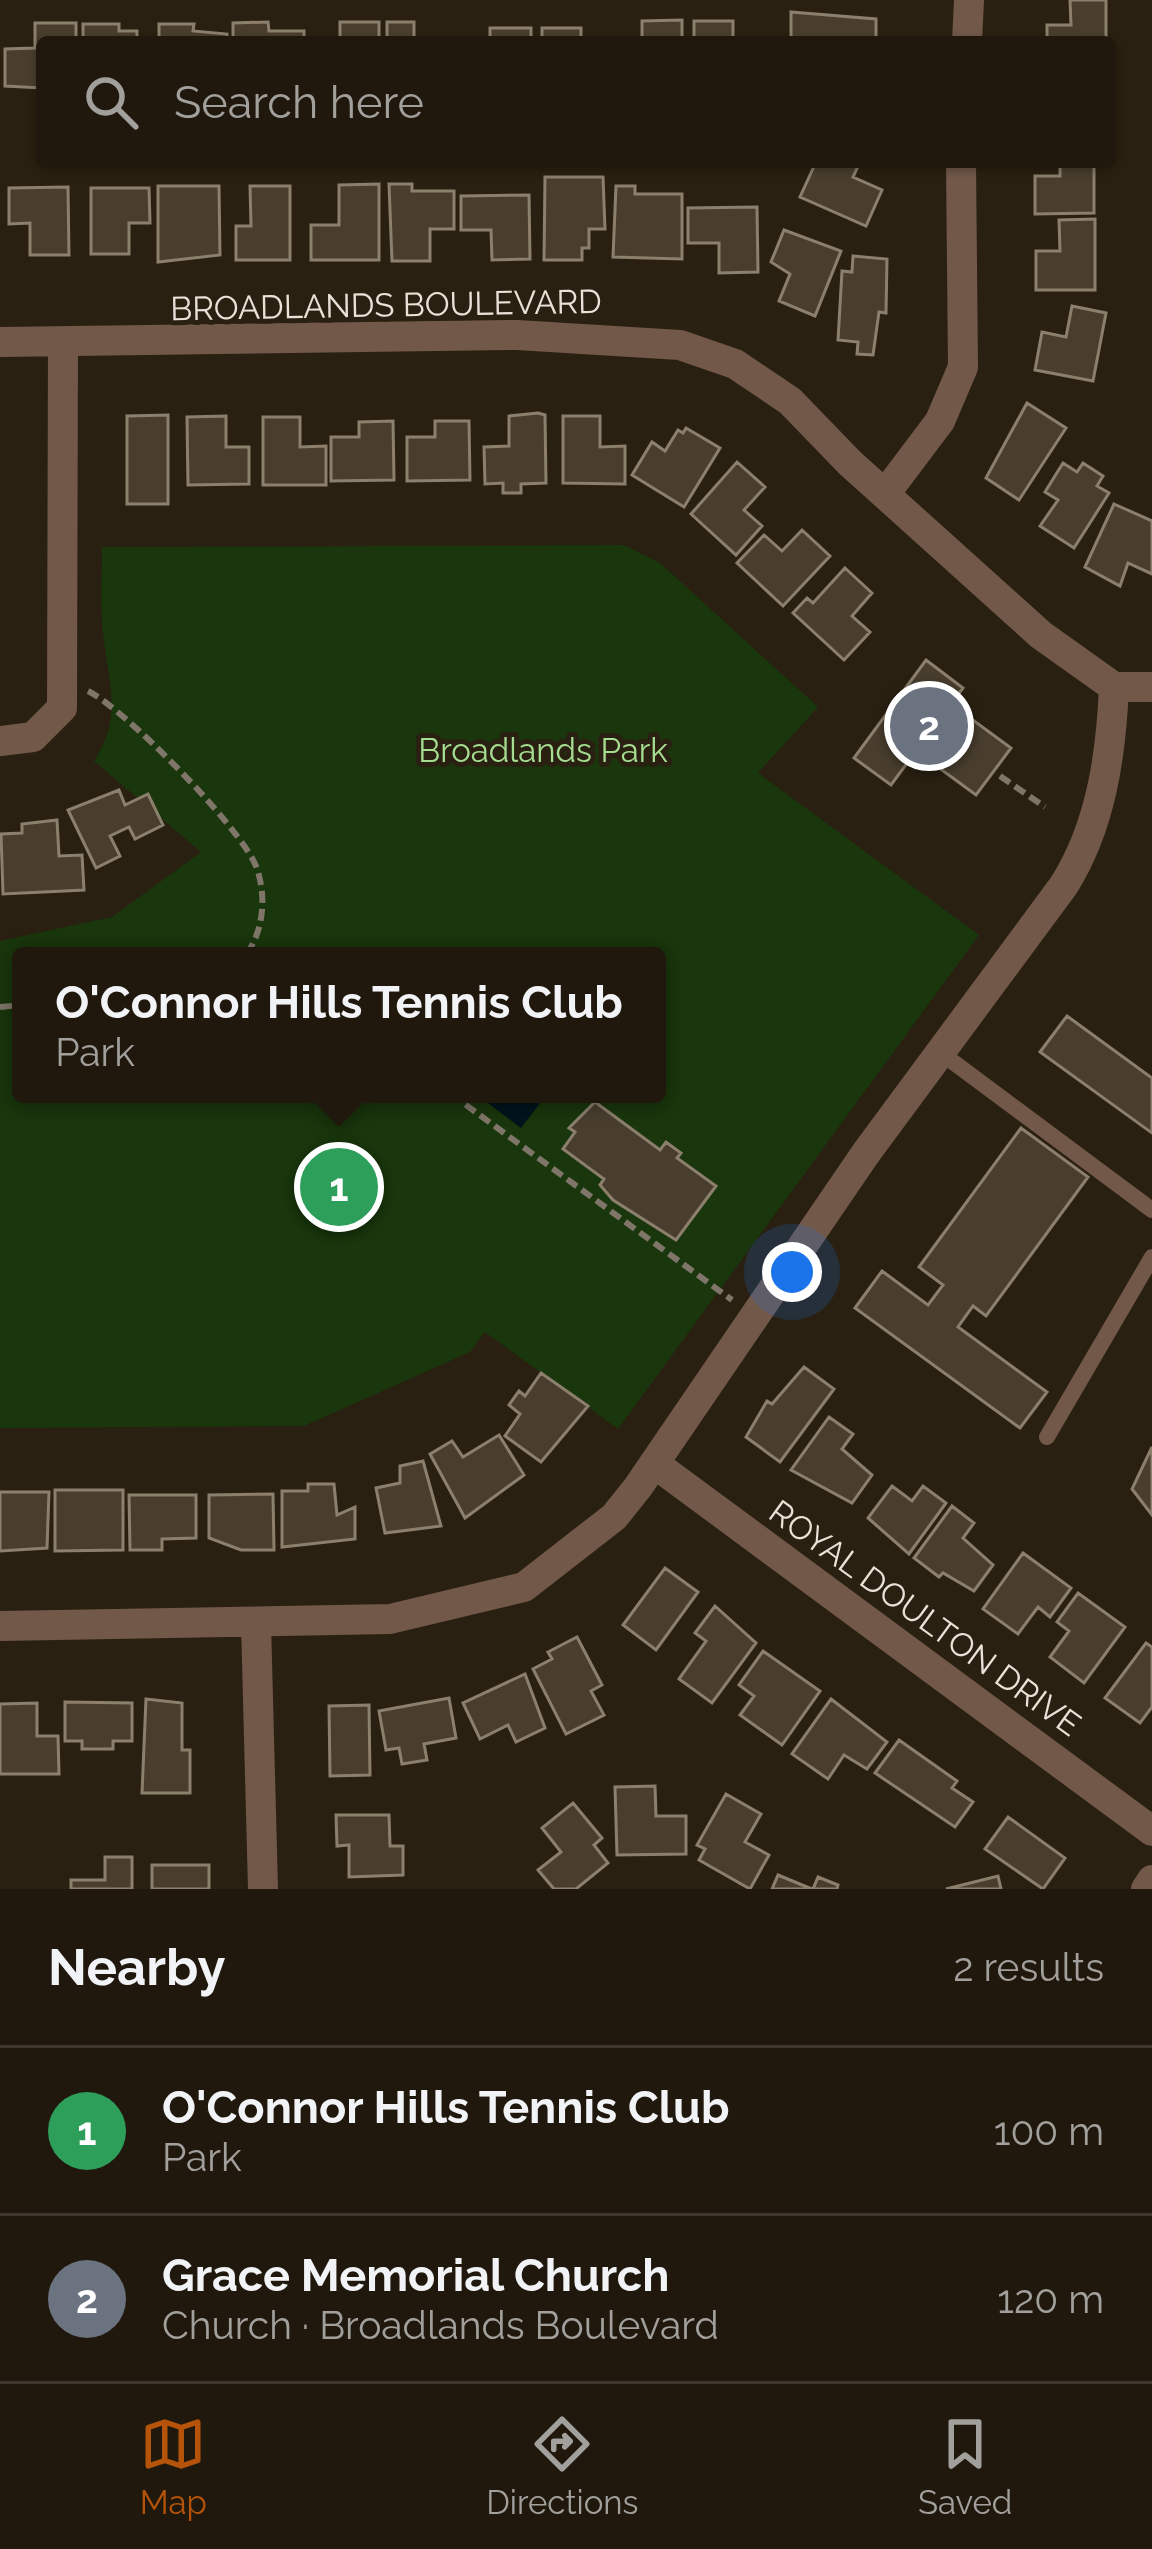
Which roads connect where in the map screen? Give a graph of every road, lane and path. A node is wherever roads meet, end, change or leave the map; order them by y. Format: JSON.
{"nodes":[{"id":1,"x":969,"y":0,"type":"edge"},
{"id":2,"x":968,"y":36,"type":"edge"},
{"id":3,"x":962,"y":168,"type":"edge"},
{"id":4,"x":0,"y":342,"type":"edge"},
{"id":5,"x":63,"y":343,"type":"junction"},
{"id":6,"x":885,"y":494,"type":"junction"},
{"id":7,"x":64,"y":684,"type":"junction"},
{"id":8,"x":1114,"y":687,"type":"junction"},
{"id":9,"x":1152,"y":687,"type":"edge"},
{"id":10,"x":0,"y":741,"type":"edge"},
{"id":11,"x":1000,"y":776,"type":"dead end"},
{"id":12,"x":1045,"y":807,"type":"dead end"},
{"id":13,"x":253,"y":947,"type":"edge"},
{"id":14,"x":941,"y":1053,"type":"junction"},
{"id":15,"x":464,"y":1103,"type":"edge"},
{"id":16,"x":1152,"y":1210,"type":"edge"},
{"id":17,"x":1152,"y":1257,"type":"edge"},
{"id":18,"x":754,"y":1316,"type":"junction"},
{"id":19,"x":1047,"y":1437,"type":"dead end"},
{"id":20,"x":655,"y":1464,"type":"junction"},
{"id":21,"x":256,"y":1623,"type":"junction"},
{"id":22,"x":0,"y":1626,"type":"edge"},
{"id":23,"x":1152,"y":1831,"type":"edge"},
{"id":24,"x":1152,"y":1880,"type":"edge"},
{"id":25,"x":263,"y":1889,"type":"edge"},
{"id":26,"x":1147,"y":1889,"type":"edge"}],
"edges":[{"from":1,"to":2,"type":"street"},
{"from":3,"to":6,"type":"street"},
{"from":4,"to":5,"type":"street","name":"BROADLANDS BOULEVARD"},
{"from":5,"to":6,"type":"street","name":"BROADLANDS BOULEVARD"},
{"from":5,"to":7,"type":"street"},
{"from":6,"to":8,"type":"street","name":"BROADLANDS BOULEVARD"},
{"from":7,"to":10,"type":"street"},
{"from":7,"to":13,"type":"path"},
{"from":8,"to":9,"type":"street"},
{"from":8,"to":14,"type":"street"},
{"from":11,"to":12,"type":"path"},
{"from":14,"to":16,"type":"lane"},
{"from":14,"to":18,"type":"street"},
{"from":15,"to":18,"type":"path"},
{"from":17,"to":19,"type":"lane"},
{"from":18,"to":20,"type":"street"},
{"from":20,"to":21,"type":"street"},
{"from":20,"to":23,"type":"street","name":"ROYAL DOULTON DRIVE"},
{"from":21,"to":22,"type":"street"},
{"from":21,"to":25,"type":"street"},
{"from":24,"to":26,"type":"street"}]}
